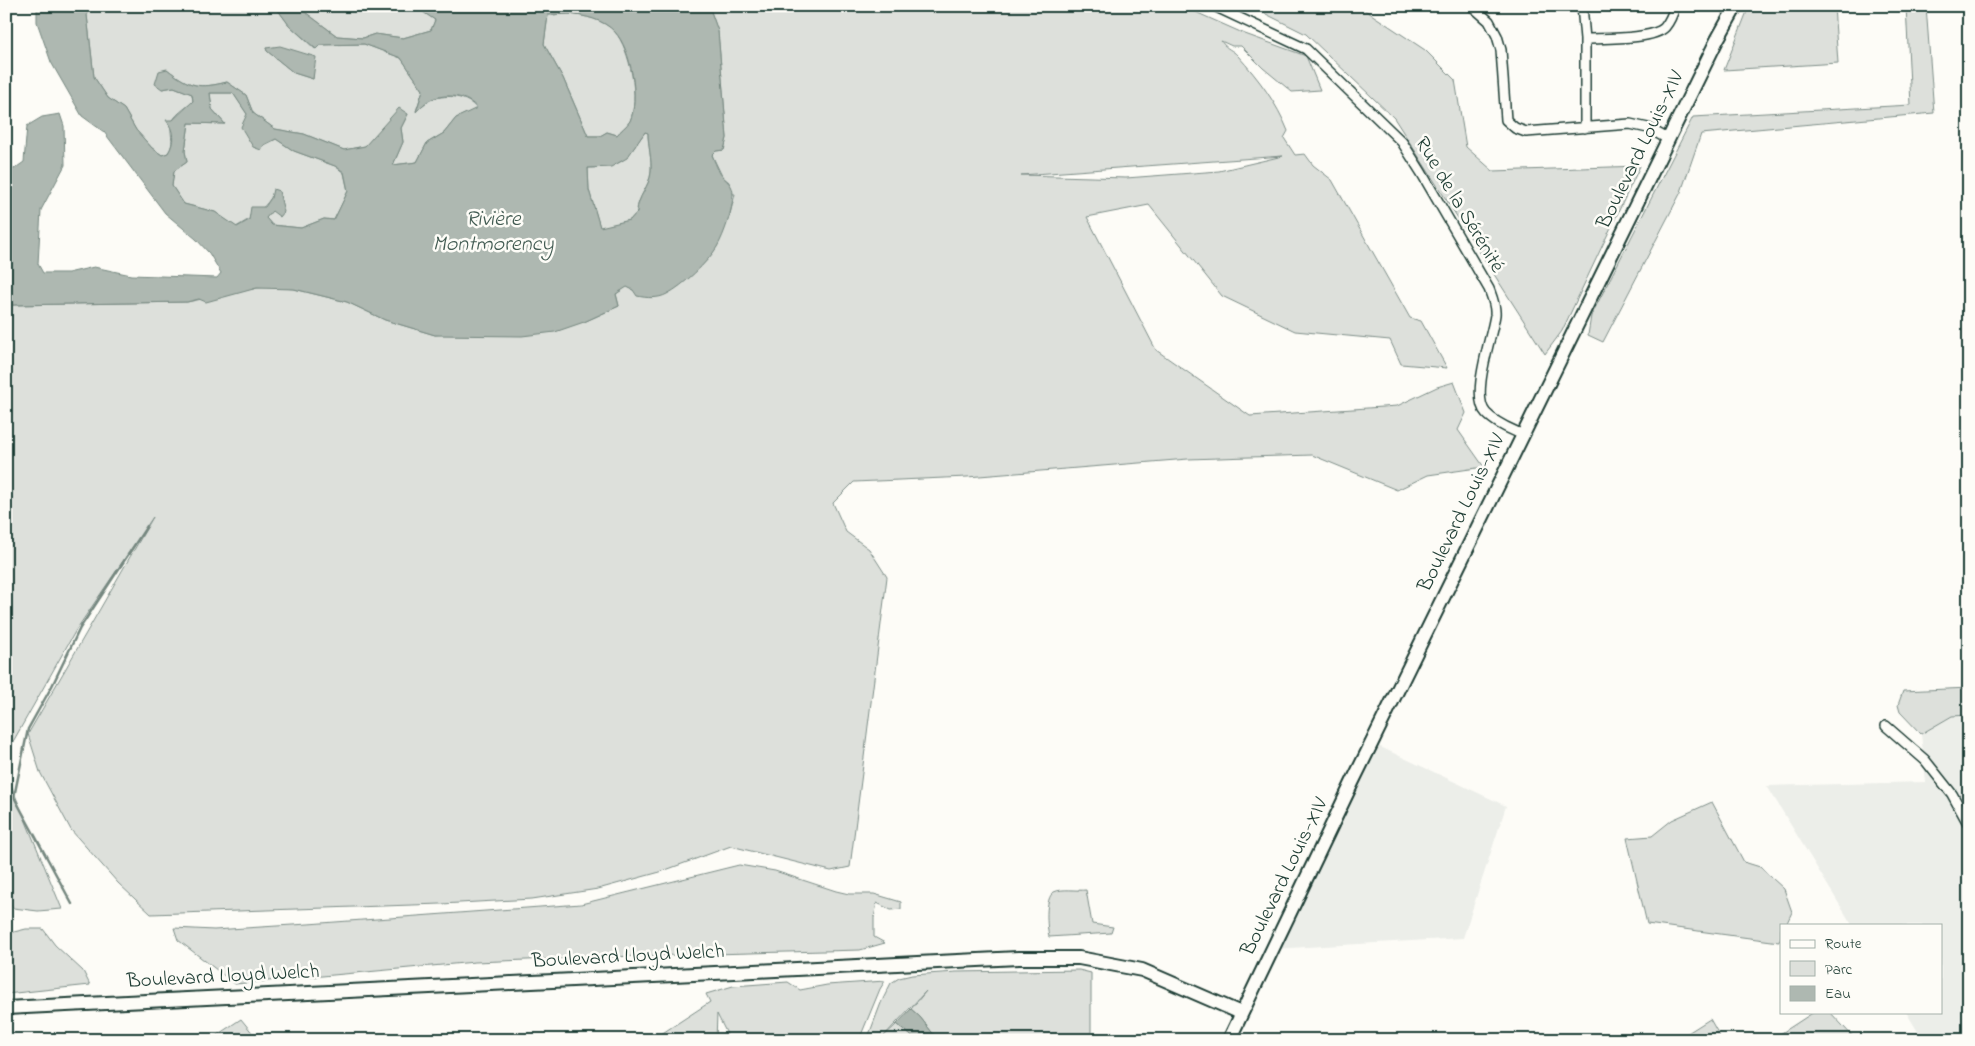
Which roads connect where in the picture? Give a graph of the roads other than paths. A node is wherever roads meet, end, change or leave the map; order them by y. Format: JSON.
{"nodes":[{"id":1,"x":1214,"y":6,"type":"edge"},
{"id":2,"x":1472,"y":6,"type":"edge"},
{"id":3,"x":1582,"y":6,"type":"edge"},
{"id":4,"x":1675,"y":6,"type":"edge"},
{"id":5,"x":1736,"y":6,"type":"edge"},
{"id":6,"x":1585,"y":39,"type":"junction"},
{"id":7,"x":1585,"y":128,"type":"junction"},
{"id":8,"x":1668,"y":140,"type":"junction"},
{"id":9,"x":1523,"y":435,"type":"junction"},
{"id":10,"x":1886,"y":726,"type":"dead end"},
{"id":11,"x":1969,"y":825,"type":"edge"},
{"id":12,"x":6,"y":1008,"type":"edge"},
{"id":13,"x":1241,"y":1013,"type":"junction"},
{"id":14,"x":1229,"y":1040,"type":"edge"}],
"edges":[{"from":1,"to":9,"type":"street","name":"Rue de la Sérénité"},
{"from":2,"to":7,"type":"street"},
{"from":3,"to":6,"type":"street"},
{"from":4,"to":6,"type":"street"},
{"from":5,"to":8,"type":"main road","name":"Boulevard Louis-XIV"},
{"from":6,"to":7,"type":"street"},
{"from":7,"to":8,"type":"street"},
{"from":8,"to":9,"type":"main road","name":"Boulevard Louis-XIV"},
{"from":9,"to":13,"type":"main road","name":"Boulevard Louis-XIV"},
{"from":10,"to":11,"type":"street"},
{"from":12,"to":13,"type":"main road","name":"Boulevard Lloyd Welch"},
{"from":13,"to":14,"type":"main road","name":"Boulevard Louis-XIV"}]}
